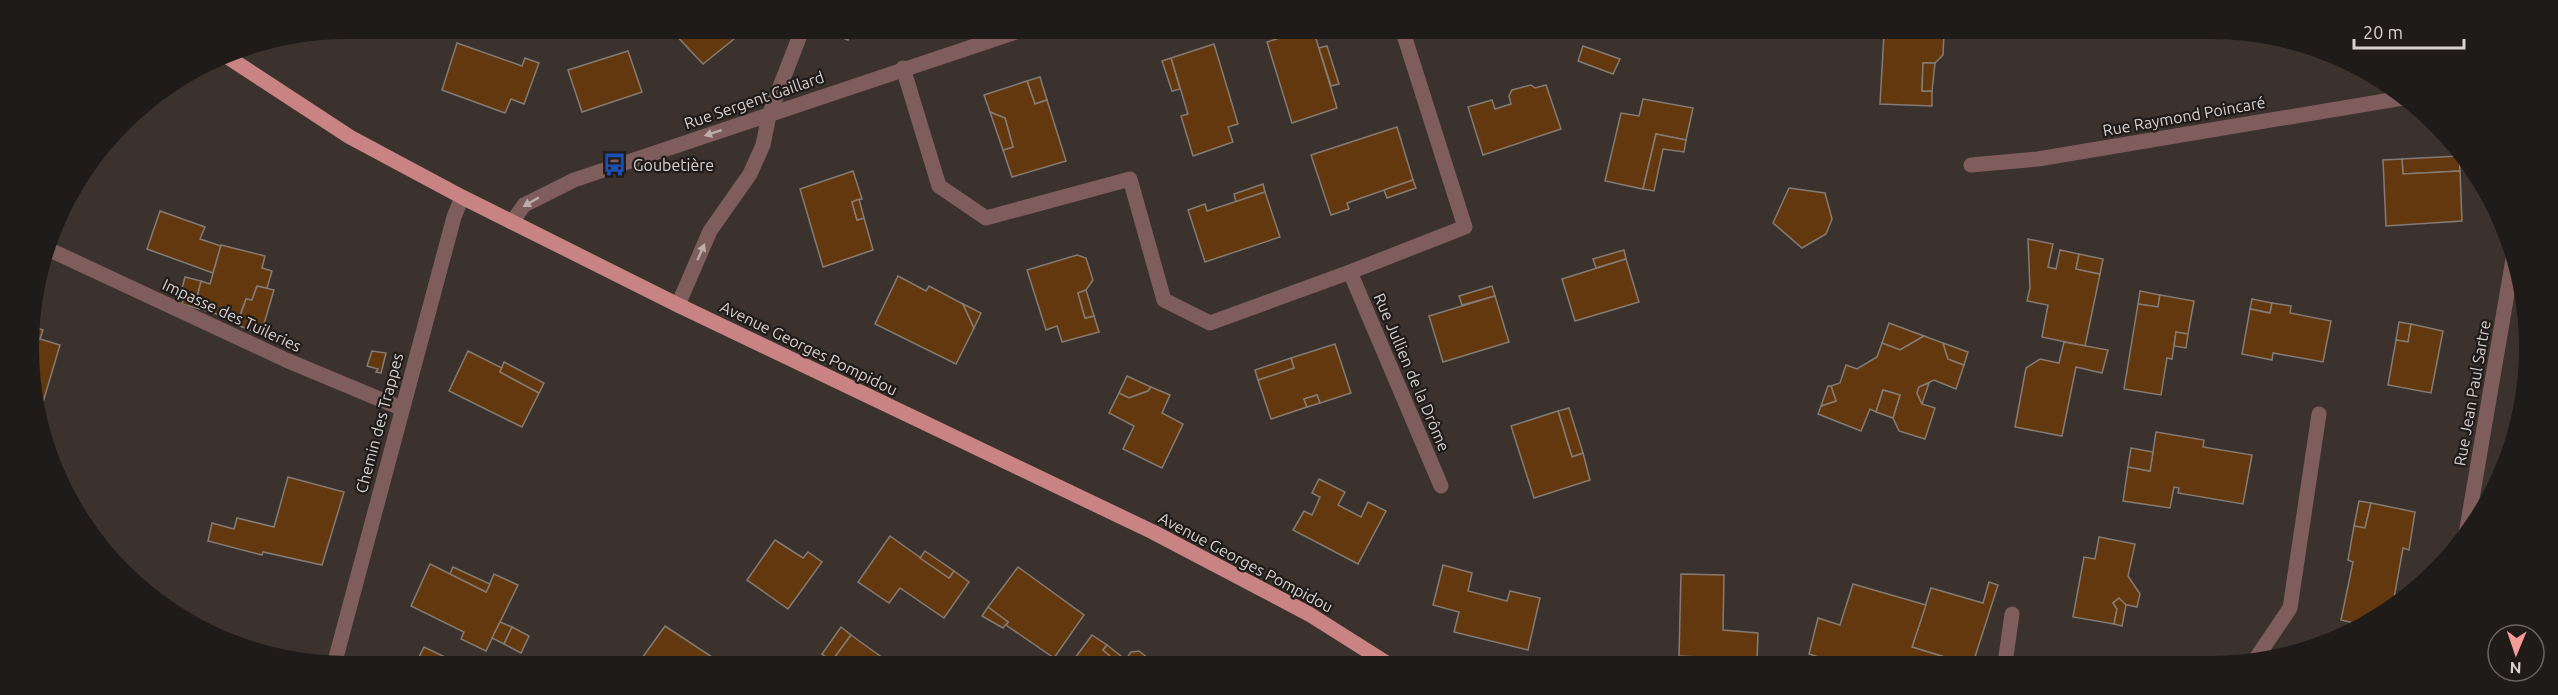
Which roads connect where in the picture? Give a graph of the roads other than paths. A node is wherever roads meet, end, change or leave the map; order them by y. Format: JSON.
{"nodes":[{"id":1,"x":799,"y":39,"type":"edge"},
{"id":2,"x":994,"y":39,"type":"edge"},
{"id":3,"x":1405,"y":39,"type":"edge"},
{"id":4,"x":233,"y":61,"type":"edge"},
{"id":5,"x":903,"y":68,"type":"junction"},
{"id":6,"x":2393,"y":100,"type":"edge"},
{"id":7,"x":769,"y":115,"type":"junction"},
{"id":8,"x":1971,"y":165,"type":"dead end"},
{"id":9,"x":462,"y":197,"type":"junction"},
{"id":10,"x":512,"y":222,"type":"junction"},
{"id":11,"x":54,"y":252,"type":"edge"},
{"id":12,"x":1350,"y":272,"type":"junction"},
{"id":13,"x":2510,"y":274,"type":"edge"},
{"id":14,"x":678,"y":305,"type":"junction"},
{"id":15,"x":401,"y":408,"type":"junction"},
{"id":16,"x":2319,"y":414,"type":"dead end"},
{"id":17,"x":1441,"y":486,"type":"dead end"},
{"id":18,"x":2469,"y":516,"type":"edge"},
{"id":19,"x":2012,"y":614,"type":"dead end"},
{"id":20,"x":2260,"y":652,"type":"edge"},
{"id":21,"x":336,"y":655,"type":"edge"},
{"id":22,"x":1375,"y":656,"type":"edge"},
{"id":23,"x":2006,"y":656,"type":"edge"}],
"edges":[{"from":1,"to":7,"type":"street"},
{"from":2,"to":5,"type":"street","name":"Rue Sergent Gaillard"},
{"from":3,"to":12,"type":"street"},
{"from":4,"to":9,"type":"main road","name":"Avenue Georges Pompidou"},
{"from":5,"to":7,"type":"street","name":"Rue Sergent Gaillard"},
{"from":5,"to":12,"type":"street"},
{"from":6,"to":8,"type":"street","name":"Rue Raymond Poincaré"},
{"from":7,"to":10,"type":"street","name":"Rue Sergent Gaillard","one_way":true},
{"from":14,"to":7,"type":"street","one_way":true},
{"from":9,"to":10,"type":"main road","name":"Avenue Georges Pompidou"},
{"from":9,"to":15,"type":"street","name":"Chemin des Trappes"},
{"from":10,"to":14,"type":"main road","name":"Avenue Georges Pompidou"},
{"from":11,"to":15,"type":"street","name":"Impasse des Tuileries"},
{"from":12,"to":17,"type":"street","name":"Rue Jullien de la Drôme"},
{"from":13,"to":18,"type":"street","name":"Rue Jean Paul Sartre"},
{"from":14,"to":22,"type":"main road","name":"Avenue Georges Pompidou"},
{"from":15,"to":21,"type":"street","name":"Chemin des Trappes"},
{"from":16,"to":20,"type":"street"},
{"from":19,"to":23,"type":"street"}]}
